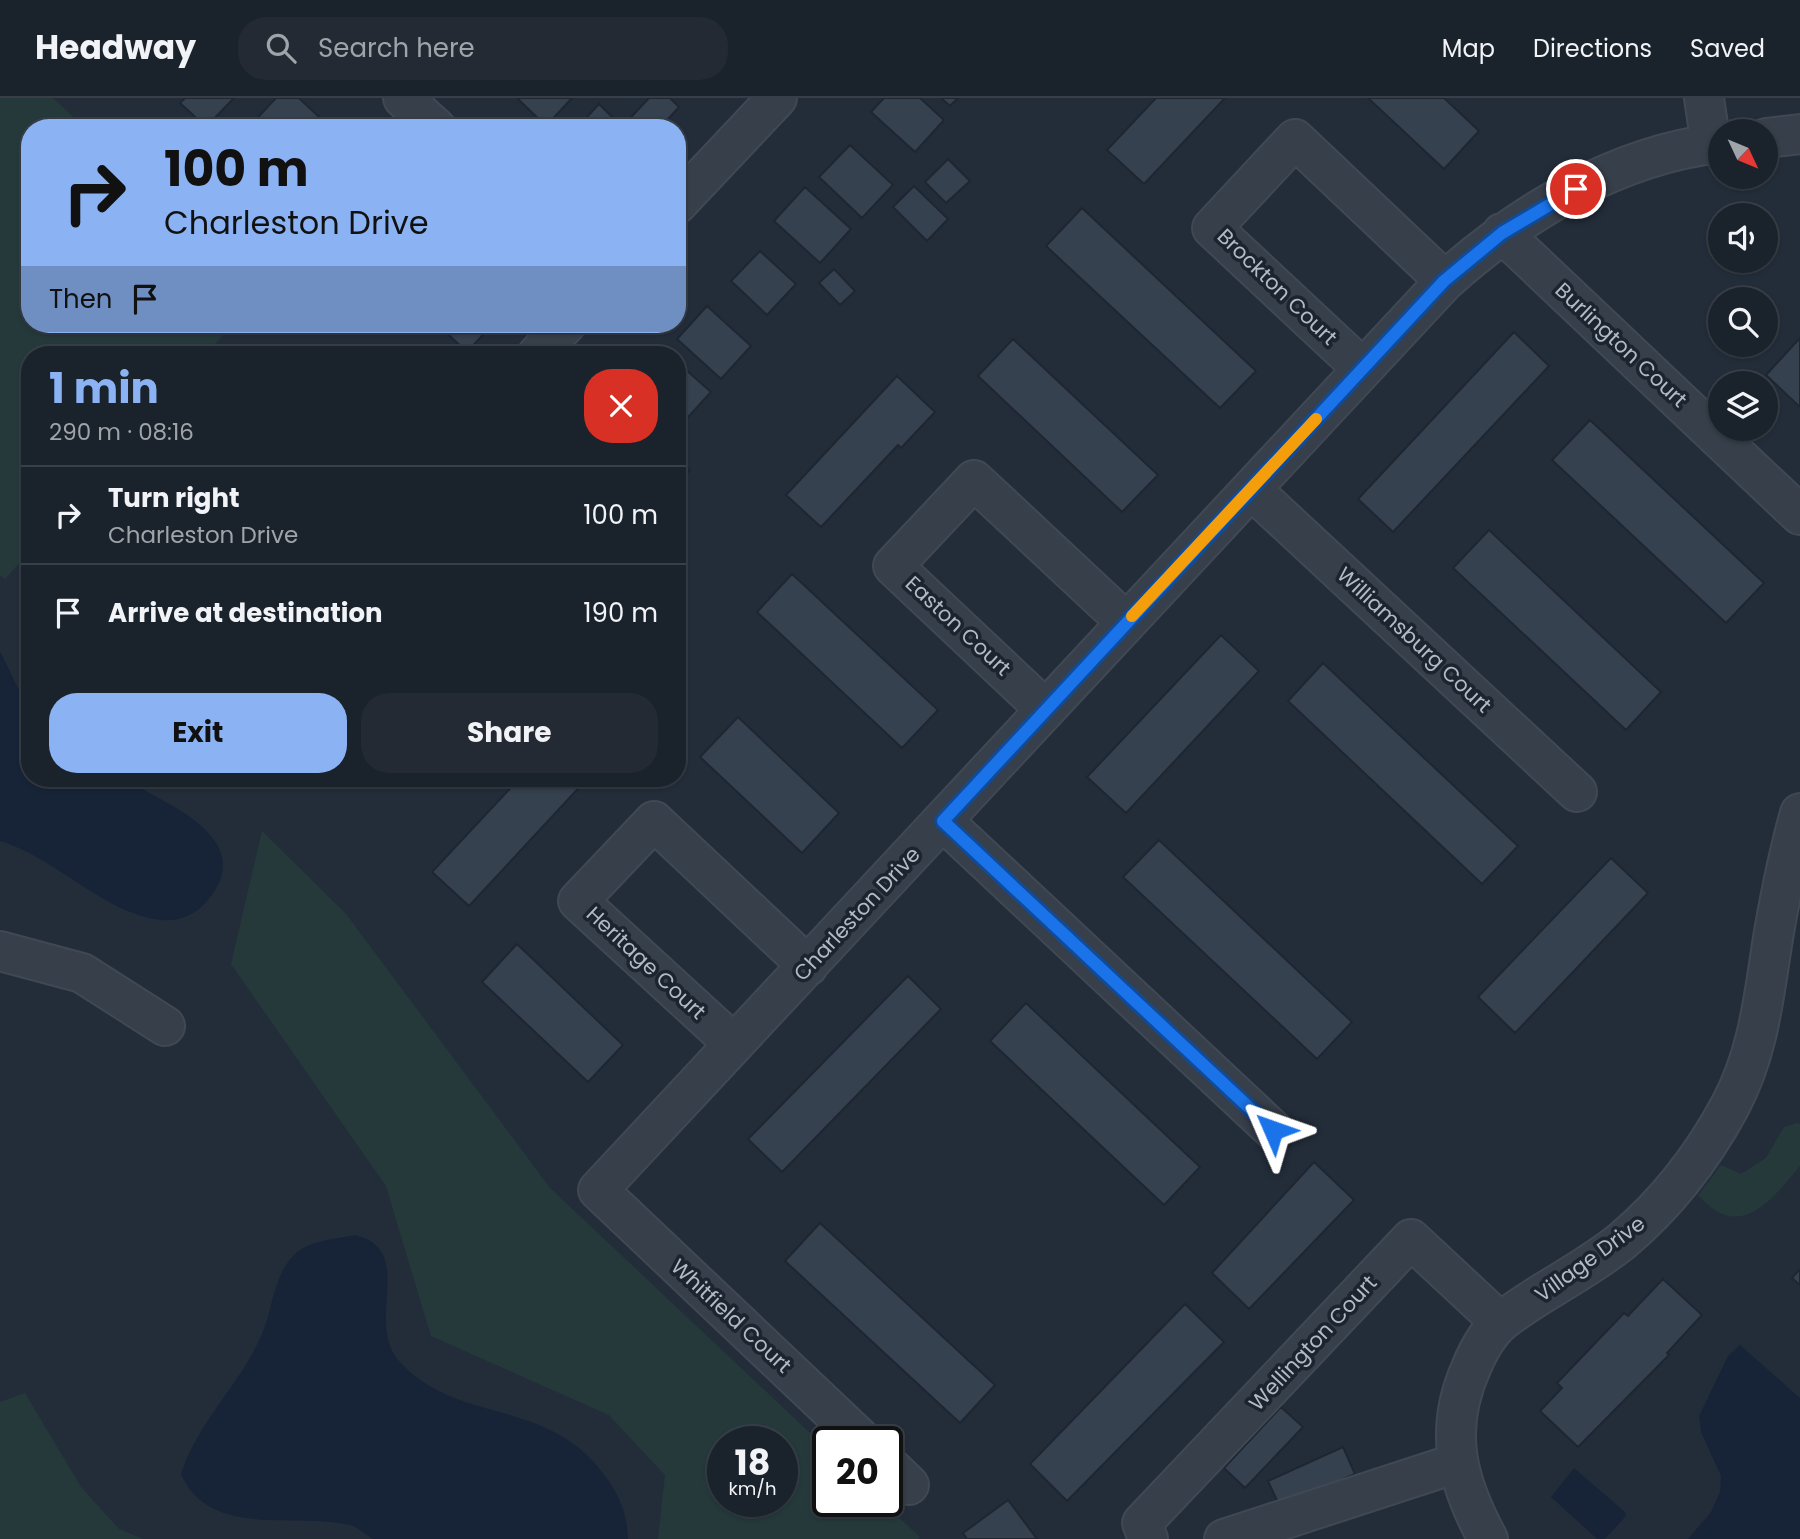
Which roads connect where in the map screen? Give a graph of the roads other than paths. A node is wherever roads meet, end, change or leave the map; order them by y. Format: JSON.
{"nodes":[{"id":1,"x":403,"y":98,"type":"edge"},
{"id":2,"x":777,"y":98,"type":"edge"},
{"id":3,"x":1704,"y":98,"type":"edge"},
{"id":4,"x":426,"y":119,"type":"edge"},
{"id":5,"x":1709,"y":119,"type":"edge"},
{"id":6,"x":1800,"y":134,"type":"edge"},
{"id":7,"x":1778,"y":137,"type":"edge"},
{"id":8,"x":1708,"y":146,"type":"edge"},
{"id":9,"x":686,"y":194,"type":"edge"},
{"id":10,"x":1502,"y":233,"type":"junction"},
{"id":11,"x":1444,"y":281,"type":"junction"},
{"id":12,"x":558,"y":333,"type":"edge"},
{"id":13,"x":545,"y":346,"type":"edge"},
{"id":14,"x":1363,"y":369,"type":"junction"},
{"id":15,"x":1251,"y":489,"type":"junction"},
{"id":16,"x":1800,"y":515,"type":"edge"},
{"id":17,"x":1126,"y":622,"type":"junction"},
{"id":18,"x":1045,"y":709,"type":"junction"},
{"id":19,"x":1577,"y":792,"type":"dead end"},
{"id":20,"x":1800,"y":813,"type":"edge"},
{"id":21,"x":943,"y":821,"type":"junction"},
{"id":22,"x":0,"y":951,"type":"edge"},
{"id":23,"x":808,"y":965,"type":"junction"},
{"id":24,"x":165,"y":1026,"type":"dead end"},
{"id":25,"x":734,"y":1044,"type":"junction"},
{"id":26,"x":1273,"y":1130,"type":"dead end"},
{"id":27,"x":598,"y":1190,"type":"joint"},
{"id":28,"x":1500,"y":1322,"type":"junction"},
{"id":29,"x":847,"y":1426,"type":"edge"},
{"id":30,"x":1457,"y":1463,"type":"junction"},
{"id":31,"x":1148,"y":1539,"type":"edge"},
{"id":32,"x":1224,"y":1539,"type":"edge"},
{"id":33,"x":1488,"y":1539,"type":"edge"}],
"edges":[{"from":1,"to":4,"type":"street"},
{"from":2,"to":9,"type":"street"},
{"from":3,"to":5,"type":"street"},
{"from":6,"to":7,"type":"street"},
{"from":8,"to":10,"type":"street","name":"Charleston Drive"},
{"from":10,"to":11,"type":"street","name":"Charleston Drive"},
{"from":10,"to":16,"type":"street","name":"Burlington Court"},
{"from":11,"to":14,"type":"street","name":"Charleston Drive"},
{"from":11,"to":14,"type":"street","name":"Brockton Court"},
{"from":12,"to":13,"type":"street"},
{"from":14,"to":15,"type":"street","name":"Charleston Drive"},
{"from":15,"to":17,"type":"street","name":"Charleston Drive"},
{"from":15,"to":19,"type":"street","name":"Williamsburg Court"},
{"from":17,"to":18,"type":"street","name":"Charleston Drive"},
{"from":17,"to":18,"type":"street","name":"Easton Court"},
{"from":18,"to":21,"type":"street","name":"Charleston Drive"},
{"from":20,"to":28,"type":"street","name":"Village Drive"},
{"from":21,"to":23,"type":"street","name":"Charleston Drive"},
{"from":21,"to":26,"type":"street"},
{"from":22,"to":24,"type":"street"},
{"from":23,"to":25,"type":"street","name":"Charleston Drive"},
{"from":23,"to":25,"type":"street","name":"Heritage Court"},
{"from":25,"to":27,"type":"street","name":"Charleston Drive"},
{"from":27,"to":29,"type":"street","name":"Whitfield Court"},
{"from":28,"to":30,"type":"street","name":"Village Drive"},
{"from":28,"to":31,"type":"street","name":"Wellington Court"},
{"from":30,"to":32,"type":"street"},
{"from":30,"to":33,"type":"street","name":"Village Drive"}]}
